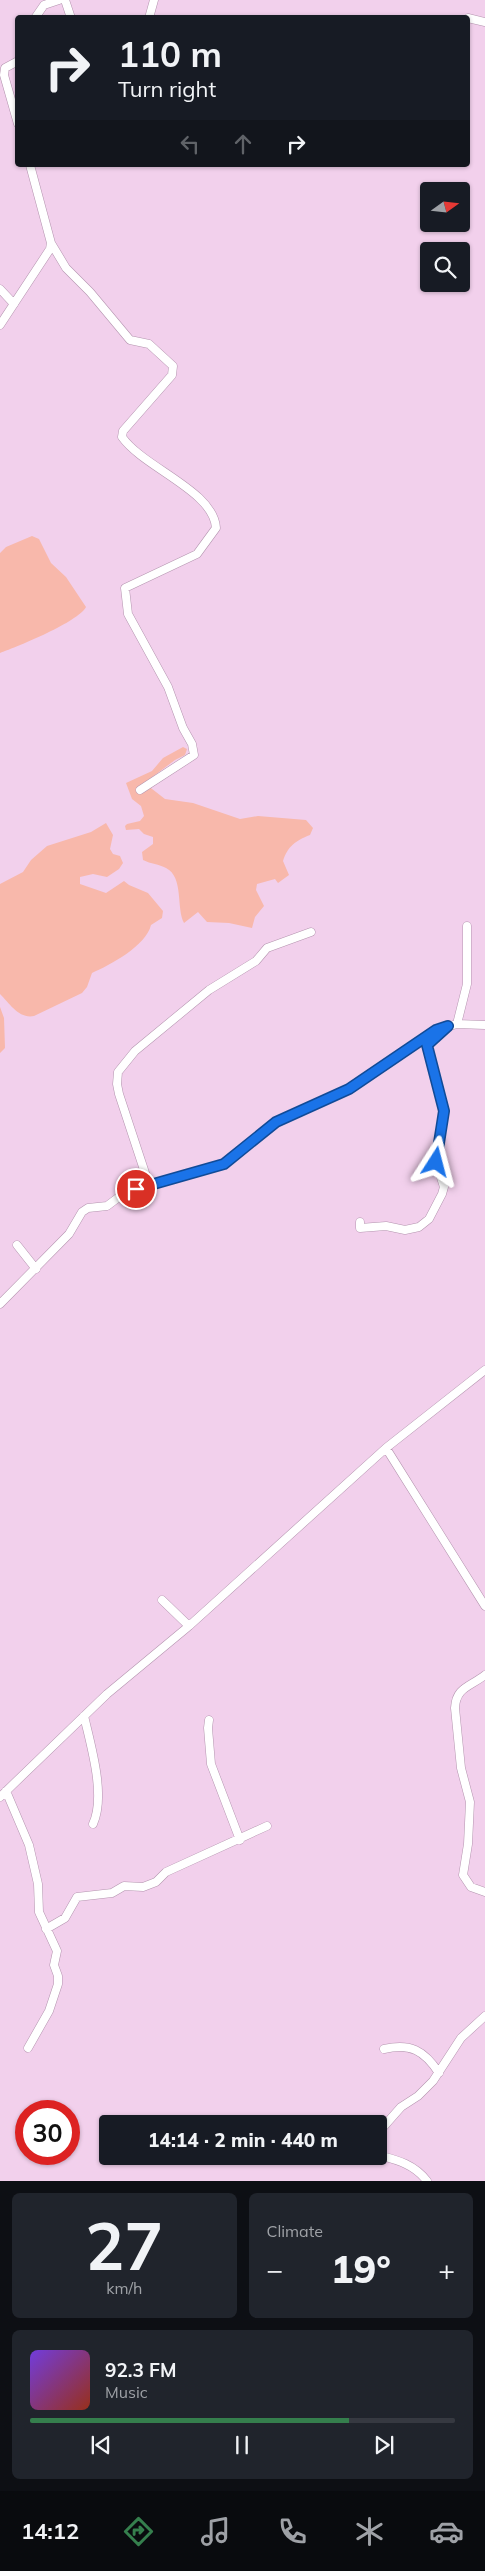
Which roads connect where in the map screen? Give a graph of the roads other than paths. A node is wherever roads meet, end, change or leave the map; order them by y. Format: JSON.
{"nodes":[{"id":1,"x":58,"y":0,"type":"edge"},
{"id":2,"x":65,"y":0,"type":"edge"},
{"id":3,"x":154,"y":0,"type":"edge"},
{"id":4,"x":37,"y":15,"type":"edge"},
{"id":5,"x":70,"y":15,"type":"edge"},
{"id":6,"x":150,"y":15,"type":"edge"},
{"id":7,"x":470,"y":18,"type":"edge"},
{"id":8,"x":485,"y":22,"type":"edge"},
{"id":9,"x":15,"y":63,"type":"edge"},
{"id":10,"x":15,"y":114,"type":"edge"},
{"id":11,"x":31,"y":167,"type":"edge"},
{"id":12,"x":51,"y":243,"type":"junction"},
{"id":13,"x":0,"y":289,"type":"edge"},
{"id":14,"x":14,"y":304,"type":"junction"},
{"id":15,"x":0,"y":325,"type":"edge"},
{"id":16,"x":140,"y":790,"type":"dead end"},
{"id":17,"x":467,"y":926,"type":"dead end"},
{"id":18,"x":311,"y":932,"type":"dead end"},
{"id":19,"x":457,"y":1024,"type":"junction"},
{"id":20,"x":485,"y":1025,"type":"edge"},
{"id":21,"x":448,"y":1026,"type":"junction"},
{"id":22,"x":149,"y":1185,"type":"junction"},
{"id":23,"x":360,"y":1222,"type":"dead end"},
{"id":24,"x":17,"y":1245,"type":"dead end"},
{"id":25,"x":36,"y":1269,"type":"junction"},
{"id":26,"x":0,"y":1304,"type":"edge"},
{"id":27,"x":485,"y":1370,"type":"edge"},
{"id":28,"x":386,"y":1448,"type":"junction"},
{"id":29,"x":162,"y":1600,"type":"dead end"},
{"id":30,"x":485,"y":1606,"type":"edge"},
{"id":31,"x":189,"y":1626,"type":"junction"},
{"id":32,"x":485,"y":1675,"type":"edge"},
{"id":33,"x":84,"y":1716,"type":"junction"},
{"id":34,"x":209,"y":1720,"type":"dead end"},
{"id":35,"x":3,"y":1794,"type":"edge"},
{"id":36,"x":93,"y":1824,"type":"dead end"},
{"id":37,"x":267,"y":1826,"type":"dead end"},
{"id":38,"x":240,"y":1840,"type":"junction"},
{"id":39,"x":485,"y":1892,"type":"edge"},
{"id":40,"x":46,"y":1929,"type":"junction"},
{"id":41,"x":485,"y":2016,"type":"edge"},
{"id":42,"x":28,"y":2048,"type":"dead end"},
{"id":43,"x":384,"y":2049,"type":"dead end"},
{"id":44,"x":439,"y":2072,"type":"junction"},
{"id":45,"x":387,"y":2123,"type":"edge"},
{"id":46,"x":387,"y":2157,"type":"edge"},
{"id":47,"x":427,"y":2181,"type":"edge"}],
"edges":[{"from":1,"to":4,"type":"street"},
{"from":2,"to":5,"type":"street"},
{"from":3,"to":6,"type":"street"},
{"from":7,"to":8,"type":"street"},
{"from":9,"to":10,"type":"street"},
{"from":11,"to":12,"type":"street"},
{"from":12,"to":14,"type":"street"},
{"from":12,"to":16,"type":"street"},
{"from":13,"to":14,"type":"street"},
{"from":14,"to":15,"type":"street"},
{"from":17,"to":19,"type":"street"},
{"from":18,"to":22,"type":"street"},
{"from":19,"to":20,"type":"street"},
{"from":19,"to":21,"type":"street"},
{"from":21,"to":22,"type":"street"},
{"from":21,"to":23,"type":"street"},
{"from":22,"to":25,"type":"street"},
{"from":24,"to":25,"type":"street"},
{"from":25,"to":26,"type":"street"},
{"from":27,"to":28,"type":"street"},
{"from":28,"to":30,"type":"street"},
{"from":28,"to":31,"type":"street"},
{"from":29,"to":31,"type":"street"},
{"from":31,"to":33,"type":"street"},
{"from":32,"to":39,"type":"street"},
{"from":33,"to":35,"type":"street"},
{"from":33,"to":36,"type":"street"},
{"from":34,"to":38,"type":"street"},
{"from":35,"to":40,"type":"street"},
{"from":37,"to":38,"type":"street"},
{"from":38,"to":40,"type":"street"},
{"from":40,"to":42,"type":"street"},
{"from":41,"to":44,"type":"street"},
{"from":43,"to":44,"type":"street"},
{"from":44,"to":45,"type":"street"},
{"from":46,"to":47,"type":"street"}]}
